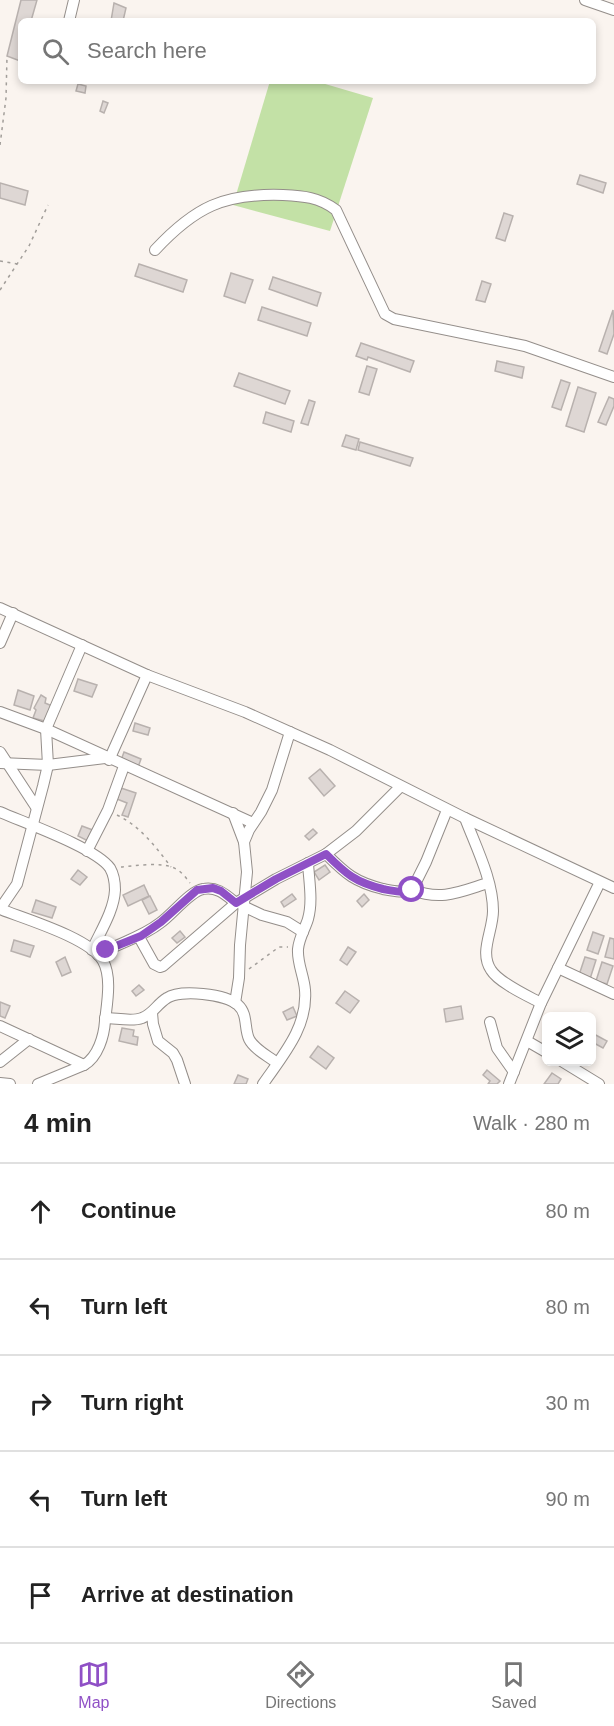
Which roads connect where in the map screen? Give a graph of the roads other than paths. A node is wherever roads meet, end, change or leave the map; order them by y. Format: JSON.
{"nodes":[{"id":1,"x":74,"y":0,"type":"edge"},
{"id":2,"x":585,"y":0,"type":"edge"},
{"id":3,"x":614,"y":10,"type":"edge"},
{"id":4,"x":70,"y":18,"type":"edge"},
{"id":5,"x":155,"y":250,"type":"dead end"},
{"id":6,"x":614,"y":377,"type":"edge"},
{"id":7,"x":0,"y":608,"type":"edge"},
{"id":8,"x":13,"y":614,"type":"junction"},
{"id":9,"x":0,"y":643,"type":"edge"},
{"id":10,"x":82,"y":645,"type":"junction"},
{"id":11,"x":147,"y":675,"type":"junction"},
{"id":12,"x":0,"y":712,"type":"edge"},
{"id":13,"x":46,"y":729,"type":"junction"},
{"id":14,"x":290,"y":732,"type":"junction"},
{"id":15,"x":0,"y":752,"type":"edge"},
{"id":16,"x":107,"y":758,"type":"junction"},
{"id":17,"x":3,"y":763,"type":"edge"},
{"id":18,"x":48,"y":765,"type":"junction"},
{"id":19,"x":124,"y":766,"type":"junction"},
{"id":20,"x":400,"y":787,"type":"junction"},
{"id":21,"x":36,"y":807,"type":"junction"},
{"id":22,"x":447,"y":810,"type":"junction"},
{"id":23,"x":0,"y":812,"type":"edge"},
{"id":24,"x":233,"y":813,"type":"junction"},
{"id":25,"x":465,"y":818,"type":"junction"},
{"id":26,"x":253,"y":823,"type":"junction"},
{"id":27,"x":32,"y":825,"type":"junction"},
{"id":28,"x":244,"y":842,"type":"junction"},
{"id":29,"x":87,"y":851,"type":"junction"},
{"id":30,"x":326,"y":854,"type":"junction"},
{"id":31,"x":308,"y":863,"type":"junction"},
{"id":32,"x":600,"y":882,"type":"junction"},
{"id":33,"x":488,"y":883,"type":"junction"},
{"id":34,"x":614,"y":888,"type":"edge"},
{"id":35,"x":412,"y":890,"type":"junction"},
{"id":36,"x":241,"y":902,"type":"junction"},
{"id":37,"x":0,"y":909,"type":"edge"},
{"id":38,"x":303,"y":932,"type":"junction"},
{"id":39,"x":139,"y":937,"type":"junction"},
{"id":40,"x":95,"y":953,"type":"junction"},
{"id":41,"x":558,"y":968,"type":"junction"},
{"id":42,"x":614,"y":994,"type":"edge"},
{"id":43,"x":235,"y":1003,"type":"junction"},
{"id":44,"x":541,"y":1003,"type":"junction"},
{"id":45,"x":152,"y":1012,"type":"junction"},
{"id":46,"x":105,"y":1017,"type":"junction"},
{"id":47,"x":490,"y":1022,"type":"dead end"},
{"id":48,"x":0,"y":1026,"type":"edge"},
{"id":49,"x":28,"y":1040,"type":"junction"},
{"id":50,"x":526,"y":1041,"type":"junction"},
{"id":51,"x":542,"y":1050,"type":"edge"},
{"id":52,"x":0,"y":1062,"type":"edge"},
{"id":53,"x":277,"y":1063,"type":"junction"},
{"id":54,"x":84,"y":1065,"type":"junction"},
{"id":55,"x":570,"y":1066,"type":"edge"},
{"id":56,"x":514,"y":1072,"type":"junction"},
{"id":57,"x":0,"y":1083,"type":"edge"},
{"id":58,"x":10,"y":1084,"type":"edge"},
{"id":59,"x":38,"y":1084,"type":"edge"},
{"id":60,"x":185,"y":1084,"type":"edge"},
{"id":61,"x":263,"y":1084,"type":"edge"},
{"id":62,"x":509,"y":1084,"type":"edge"},
{"id":63,"x":599,"y":1084,"type":"edge"}],
"edges":[{"from":1,"to":4,"type":"street"},
{"from":2,"to":3,"type":"street"},
{"from":5,"to":6,"type":"street"},
{"from":7,"to":8,"type":"street"},
{"from":8,"to":9,"type":"street"},
{"from":8,"to":10,"type":"street"},
{"from":10,"to":11,"type":"street"},
{"from":10,"to":13,"type":"street"},
{"from":11,"to":14,"type":"street"},
{"from":11,"to":16,"type":"street"},
{"from":12,"to":13,"type":"street"},
{"from":13,"to":16,"type":"street"},
{"from":13,"to":18,"type":"street"},
{"from":14,"to":20,"type":"street"},
{"from":14,"to":26,"type":"street"},
{"from":15,"to":17,"type":"street"},
{"from":16,"to":18,"type":"street"},
{"from":16,"to":19,"type":"street"},
{"from":17,"to":18,"type":"street"},
{"from":17,"to":21,"type":"street"},
{"from":18,"to":21,"type":"street"},
{"from":19,"to":24,"type":"street"},
{"from":19,"to":29,"type":"street"},
{"from":20,"to":22,"type":"street"},
{"from":20,"to":30,"type":"street"},
{"from":21,"to":27,"type":"street"},
{"from":22,"to":25,"type":"street"},
{"from":22,"to":35,"type":"street"},
{"from":23,"to":27,"type":"street"},
{"from":24,"to":26,"type":"street"},
{"from":24,"to":28,"type":"street"},
{"from":25,"to":32,"type":"street"},
{"from":25,"to":33,"type":"street"},
{"from":26,"to":28,"type":"street"},
{"from":27,"to":29,"type":"street"},
{"from":27,"to":37,"type":"street"},
{"from":28,"to":36,"type":"street"},
{"from":29,"to":40,"type":"street"},
{"from":30,"to":31,"type":"street"},
{"from":30,"to":35,"type":"street"},
{"from":31,"to":36,"type":"street"},
{"from":31,"to":38,"type":"street"},
{"from":32,"to":34,"type":"street"},
{"from":32,"to":41,"type":"street"},
{"from":33,"to":35,"type":"street"},
{"from":33,"to":44,"type":"street"},
{"from":36,"to":38,"type":"street"},
{"from":36,"to":39,"type":"street"},
{"from":36,"to":39,"type":"street"},
{"from":36,"to":43,"type":"street"},
{"from":37,"to":40,"type":"street"},
{"from":38,"to":53,"type":"street"},
{"from":39,"to":40,"type":"street"},
{"from":40,"to":46,"type":"street"},
{"from":41,"to":42,"type":"street"},
{"from":41,"to":44,"type":"street"},
{"from":43,"to":45,"type":"street"},
{"from":43,"to":53,"type":"street"},
{"from":44,"to":50,"type":"street"},
{"from":45,"to":46,"type":"street"},
{"from":45,"to":60,"type":"street"},
{"from":46,"to":54,"type":"street"},
{"from":47,"to":56,"type":"street"},
{"from":48,"to":49,"type":"street"},
{"from":49,"to":52,"type":"street"},
{"from":49,"to":54,"type":"street"},
{"from":50,"to":51,"type":"street"},
{"from":50,"to":56,"type":"street"},
{"from":53,"to":61,"type":"street"},
{"from":54,"to":59,"type":"street"},
{"from":55,"to":63,"type":"street"},
{"from":56,"to":62,"type":"street"},
{"from":57,"to":58,"type":"street"}]}
